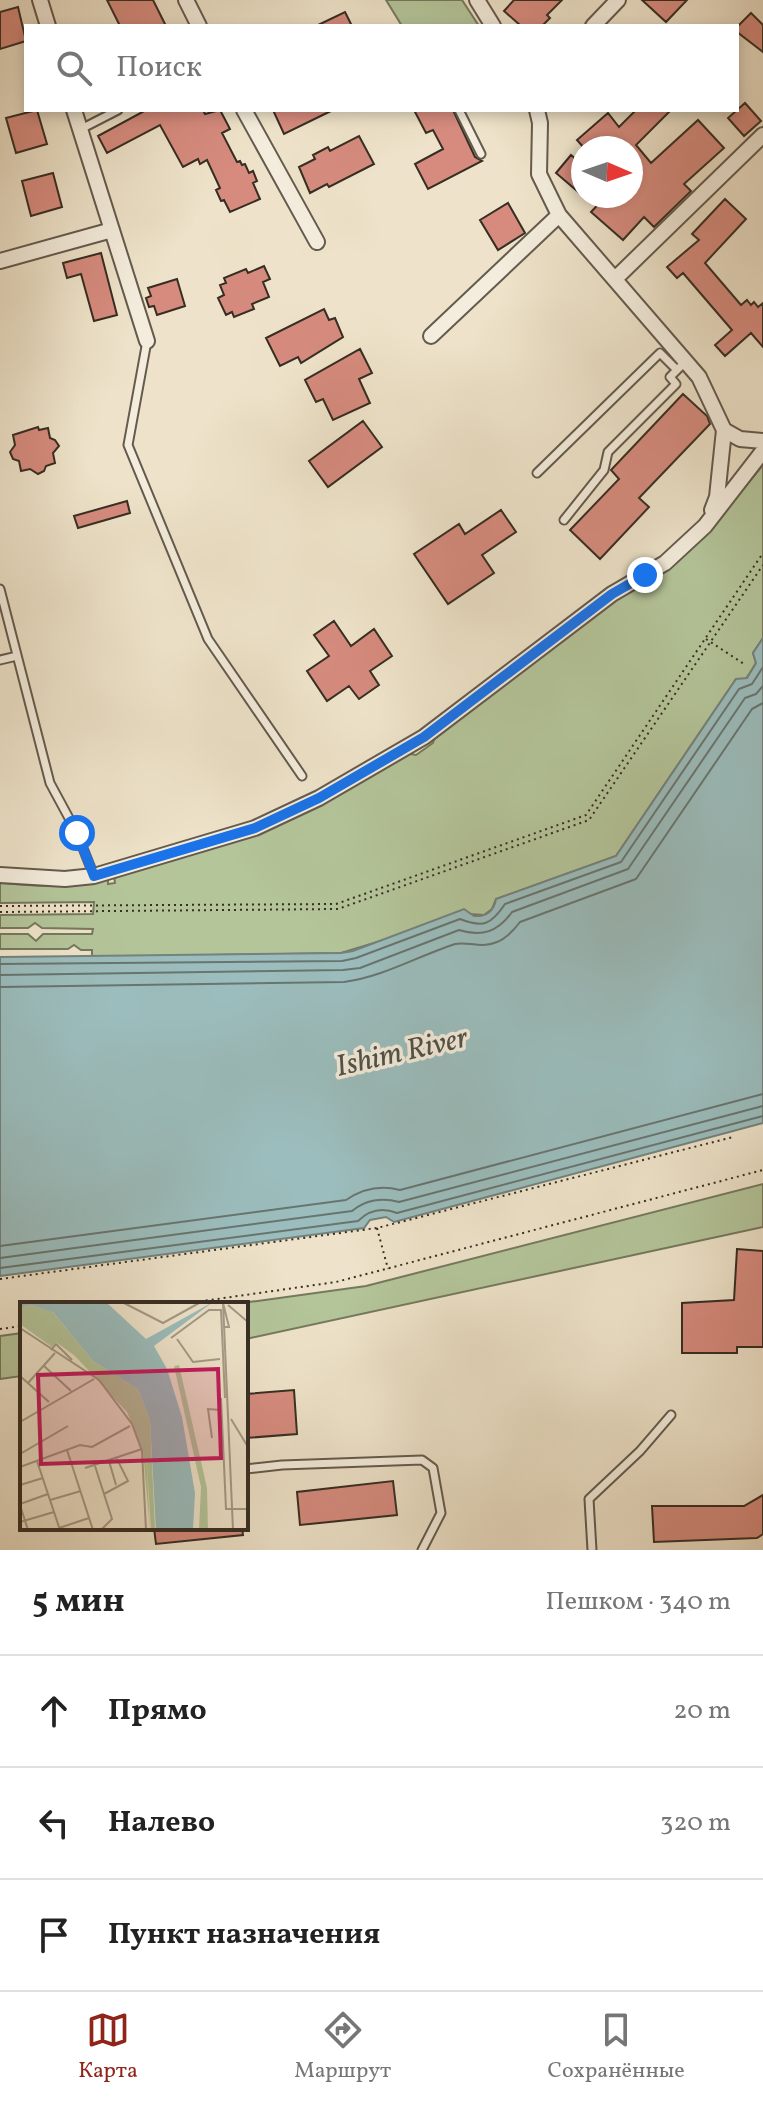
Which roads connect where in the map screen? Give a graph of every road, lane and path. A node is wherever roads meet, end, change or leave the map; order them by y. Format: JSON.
{"nodes":[{"id":1,"x":40,"y":0,"type":"edge"},
{"id":2,"x":186,"y":0,"type":"edge"},
{"id":3,"x":477,"y":0,"type":"edge"},
{"id":4,"x":618,"y":0,"type":"edge"},
{"id":5,"x":47,"y":24,"type":"edge"},
{"id":6,"x":198,"y":24,"type":"edge"},
{"id":7,"x":492,"y":24,"type":"edge"},
{"id":8,"x":595,"y":24,"type":"edge"},
{"id":9,"x":75,"y":112,"type":"edge"},
{"id":10,"x":114,"y":112,"type":"edge"},
{"id":11,"x":245,"y":112,"type":"edge"},
{"id":12,"x":460,"y":112,"type":"edge"},
{"id":13,"x":537,"y":112,"type":"edge"},
{"id":14,"x":80,"y":129,"type":"junction"},
{"id":15,"x":763,"y":135,"type":"edge"},
{"id":16,"x":481,"y":154,"type":"dead end"},
{"id":17,"x":559,"y":215,"type":"junction"},
{"id":18,"x":112,"y":230,"type":"junction"},
{"id":19,"x":317,"y":242,"type":"dead end"},
{"id":20,"x":0,"y":261,"type":"edge"},
{"id":21,"x":615,"y":279,"type":"junction"},
{"id":22,"x":431,"y":336,"type":"dead end"},
{"id":23,"x":147,"y":341,"type":"joint"},
{"id":24,"x":681,"y":366,"type":"junction"},
{"id":25,"x":724,"y":430,"type":"junction"},
{"id":26,"x":763,"y":441,"type":"edge"},
{"id":27,"x":763,"y":451,"type":"edge"},
{"id":28,"x":537,"y":473,"type":"dead end"},
{"id":29,"x":564,"y":520,"type":"dead end"},
{"id":30,"x":705,"y":526,"type":"junction"},
{"id":31,"x":763,"y":553,"type":"edge"},
{"id":32,"x":763,"y":565,"type":"edge"},
{"id":33,"x":0,"y":589,"type":"edge"},
{"id":34,"x":705,"y":639,"type":"junction"},
{"id":35,"x":710,"y":643,"type":"junction"},
{"id":36,"x":17,"y":656,"type":"junction"},
{"id":37,"x":0,"y":660,"type":"edge"},
{"id":38,"x":744,"y":664,"type":"dead end"},
{"id":39,"x":302,"y":776,"type":"dead end"},
{"id":40,"x":0,"y":875,"type":"edge"},
{"id":41,"x":94,"y":876,"type":"junction"},
{"id":42,"x":0,"y":906,"type":"edge"},
{"id":43,"x":0,"y":912,"type":"edge"},
{"id":44,"x":733,"y":1137,"type":"dead end"},
{"id":45,"x":763,"y":1170,"type":"edge"},
{"id":46,"x":377,"y":1227,"type":"junction"},
{"id":47,"x":388,"y":1269,"type":"junction"},
{"id":48,"x":0,"y":1279,"type":"edge"},
{"id":49,"x":196,"y":1302,"type":"edge"},
{"id":50,"x":20,"y":1326,"type":"edge"},
{"id":51,"x":0,"y":1329,"type":"edge"},
{"id":52,"x":671,"y":1415,"type":"dead end"},
{"id":53,"x":248,"y":1469,"type":"edge"},
{"id":54,"x":422,"y":1550,"type":"edge"},
{"id":55,"x":592,"y":1550,"type":"edge"}],
"edges":[{"from":1,"to":5,"type":"street"},
{"from":2,"to":6,"type":"street"},
{"from":3,"to":7,"type":"street"},
{"from":4,"to":8,"type":"street"},
{"from":9,"to":14,"type":"street"},
{"from":10,"to":14,"type":"lane"},
{"from":11,"to":19,"type":"street"},
{"from":12,"to":16,"type":"lane"},
{"from":13,"to":17,"type":"street"},
{"from":14,"to":18,"type":"street"},
{"from":15,"to":21,"type":"street"},
{"from":17,"to":21,"type":"street"},
{"from":17,"to":22,"type":"street"},
{"from":18,"to":20,"type":"street"},
{"from":18,"to":23,"type":"street"},
{"from":21,"to":24,"type":"street"},
{"from":23,"to":39,"type":"lane"},
{"from":24,"to":25,"type":"street"},
{"from":24,"to":28,"type":"lane"},
{"from":24,"to":29,"type":"lane"},
{"from":25,"to":26,"type":"street"},
{"from":25,"to":30,"type":"street"},
{"from":27,"to":30,"type":"street"},
{"from":30,"to":41,"type":"street"},
{"from":31,"to":34,"type":"path"},
{"from":32,"to":35,"type":"path"},
{"from":33,"to":36,"type":"lane"},
{"from":34,"to":35,"type":"path"},
{"from":34,"to":42,"type":"path"},
{"from":35,"to":38,"type":"path"},
{"from":35,"to":43,"type":"path"},
{"from":36,"to":37,"type":"lane"},
{"from":36,"to":41,"type":"lane"},
{"from":40,"to":41,"type":"street"},
{"from":44,"to":46,"type":"path"},
{"from":45,"to":47,"type":"path"},
{"from":46,"to":47,"type":"path"},
{"from":46,"to":48,"type":"path"},
{"from":47,"to":49,"type":"path"},
{"from":50,"to":51,"type":"path"},
{"from":52,"to":55,"type":"lane"},
{"from":53,"to":54,"type":"lane"}]}
